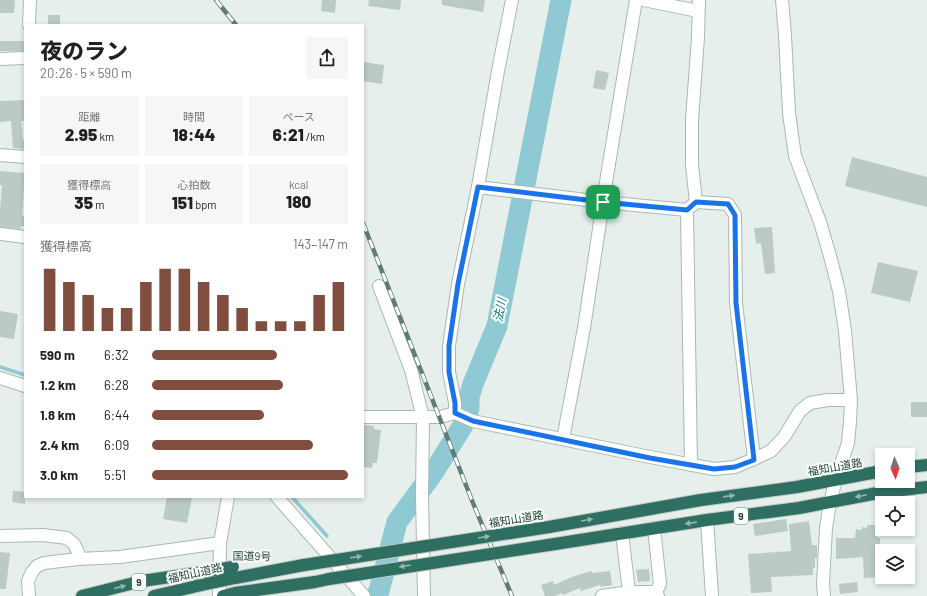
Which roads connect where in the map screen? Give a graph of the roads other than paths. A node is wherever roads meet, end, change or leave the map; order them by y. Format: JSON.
{"nodes":[{"id":1,"x":30,"y":0,"type":"edge"},
{"id":2,"x":512,"y":0,"type":"edge"},
{"id":3,"x":636,"y":0,"type":"edge"},
{"id":4,"x":644,"y":0,"type":"edge"},
{"id":5,"x":782,"y":0,"type":"edge"},
{"id":6,"x":698,"y":6,"type":"edge"},
{"id":7,"x":30,"y":24,"type":"edge"},
{"id":8,"x":24,"y":58,"type":"edge"},
{"id":9,"x":0,"y":59,"type":"edge"},
{"id":10,"x":0,"y":155,"type":"edge"},
{"id":11,"x":24,"y":157,"type":"edge"},
{"id":12,"x":478,"y":187,"type":"junction"},
{"id":13,"x":603,"y":202,"type":"junction"},
{"id":14,"x":691,"y":206,"type":"junction"},
{"id":15,"x":0,"y":234,"type":"edge"},
{"id":16,"x":24,"y":237,"type":"edge"},
{"id":17,"x":379,"y":286,"type":"dead end"},
{"id":18,"x":0,"y":378,"type":"edge"},
{"id":19,"x":24,"y":386,"type":"edge"},
{"id":20,"x":851,"y":400,"type":"junction"},
{"id":21,"x":457,"y":414,"type":"junction"},
{"id":22,"x":364,"y":417,"type":"edge"},
{"id":23,"x":423,"y":418,"type":"junction"},
{"id":24,"x":563,"y":439,"type":"junction"},
{"id":25,"x":754,"y":460,"type":"junction"},
{"id":26,"x":691,"y":465,"type":"junction"},
{"id":27,"x":927,"y":465,"type":"edge"},
{"id":28,"x":915,"y":466,"type":"edge"},
{"id":29,"x":875,"y":472,"type":"edge"},
{"id":30,"x":836,"y":479,"type":"junction"},
{"id":31,"x":927,"y":487,"type":"edge"},
{"id":32,"x":228,"y":498,"type":"edge"},
{"id":33,"x":278,"y":498,"type":"edge"},
{"id":34,"x":830,"y":503,"type":"junction"},
{"id":35,"x":707,"y":520,"type":"junction"},
{"id":36,"x":654,"y":528,"type":"junction"},
{"id":37,"x":622,"y":533,"type":"junction"},
{"id":38,"x":0,"y":536,"type":"edge"},
{"id":39,"x":220,"y":543,"type":"junction"},
{"id":40,"x":78,"y":560,"type":"junction"},
{"id":41,"x":281,"y":569,"type":"joint"},
{"id":42,"x":234,"y":573,"type":"junction"},
{"id":43,"x":315,"y":582,"type":"junction"},
{"id":44,"x":629,"y":592,"type":"junction"},
{"id":45,"x":657,"y":594,"type":"edge"},
{"id":46,"x":29,"y":596,"type":"edge"},
{"id":47,"x":82,"y":596,"type":"edge"},
{"id":48,"x":154,"y":596,"type":"edge"},
{"id":49,"x":219,"y":596,"type":"edge"},
{"id":50,"x":223,"y":596,"type":"edge"},
{"id":51,"x":262,"y":596,"type":"edge"},
{"id":52,"x":364,"y":596,"type":"edge"},
{"id":53,"x":424,"y":596,"type":"edge"},
{"id":54,"x":602,"y":596,"type":"edge"},
{"id":55,"x":712,"y":596,"type":"edge"},
{"id":56,"x":824,"y":596,"type":"edge"}],
"edges":[{"from":1,"to":7,"type":"street"},
{"from":2,"to":12,"type":"street"},
{"from":3,"to":13,"type":"street"},
{"from":4,"to":6,"type":"street"},
{"from":5,"to":20,"type":"street"},
{"from":6,"to":14,"type":"street"},
{"from":8,"to":9,"type":"street"},
{"from":10,"to":11,"type":"street"},
{"from":12,"to":13,"type":"street"},
{"from":12,"to":21,"type":"street"},
{"from":13,"to":14,"type":"street"},
{"from":13,"to":24,"type":"street"},
{"from":14,"to":25,"type":"street"},
{"from":14,"to":26,"type":"street"},
{"from":15,"to":16,"type":"street"},
{"from":17,"to":23,"type":"street"},
{"from":18,"to":19,"type":"street"},
{"from":20,"to":25,"type":"street"},
{"from":20,"to":30,"type":"street"},
{"from":21,"to":23,"type":"street"},
{"from":21,"to":24,"type":"street"},
{"from":22,"to":23,"type":"street"},
{"from":23,"to":53,"type":"street"},
{"from":24,"to":26,"type":"street"},
{"from":25,"to":26,"type":"street"},
{"from":27,"to":28,"type":"highway"},
{"from":29,"to":30,"type":"highway","name":"福知山道路","number":"9"},
{"from":30,"to":34,"type":"street"},
{"from":41,"to":30,"type":"highway","name":"福知山道路","number":"9","one_way":true,"bridge":true},
{"from":31,"to":34,"type":"highway","number":"9","one_way":true},
{"from":32,"to":39,"type":"street"},
{"from":33,"to":52,"type":"street"},
{"from":34,"to":35,"type":"highway","number":"9"},
{"from":34,"to":56,"type":"street"},
{"from":35,"to":36,"type":"highway","number":"9","one_way":true},
{"from":35,"to":55,"type":"street"},
{"from":36,"to":37,"type":"highway","number":"9"},
{"from":36,"to":45,"type":"street"},
{"from":37,"to":43,"type":"highway","number":"9","one_way":true,"bridge":true},
{"from":37,"to":44,"type":"street"},
{"from":38,"to":40,"type":"street"},
{"from":39,"to":40,"type":"street"},
{"from":39,"to":49,"type":"street"},
{"from":40,"to":46,"type":"street"},
{"from":41,"to":42,"type":"highway","name":"国道9号","number":"9"},
{"from":47,"to":42,"type":"highway","name":"国道9号","number":"9","one_way":true,"bridge":true},
{"from":42,"to":48,"type":"highway","name":"福知山道路","number":"9","bridge":true},
{"from":43,"to":50,"type":"highway","number":"9"},
{"from":43,"to":51,"type":"highway","number":"9"},
{"from":44,"to":45,"type":"street"},
{"from":44,"to":54,"type":"street"}]}
